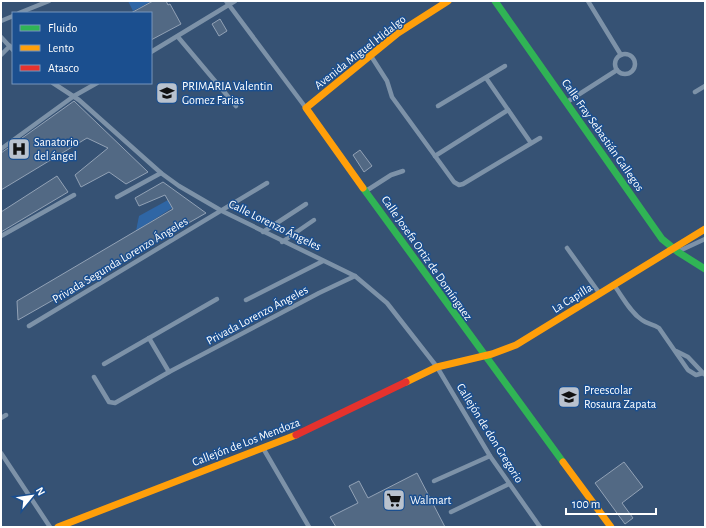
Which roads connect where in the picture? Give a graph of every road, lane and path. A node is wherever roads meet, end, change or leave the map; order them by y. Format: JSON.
{"nodes":[{"id":1,"x":49,"y":1,"type":"edge"},
{"id":2,"x":235,"y":1,"type":"edge"},
{"id":3,"x":448,"y":1,"type":"edge"},
{"id":4,"x":495,"y":1,"type":"edge"},
{"id":5,"x":588,"y":1,"type":"edge"},
{"id":6,"x":228,"y":3,"type":"edge"},
{"id":7,"x":22,"y":12,"type":"edge"},
{"id":8,"x":12,"y":16,"type":"edge"},
{"id":9,"x":1,"y":21,"type":"edge"},
{"id":10,"x":1,"y":37,"type":"edge"},
{"id":11,"x":178,"y":37,"type":"junction"},
{"id":12,"x":11,"y":48,"type":"edge"},
{"id":13,"x":152,"y":51,"type":"edge"},
{"id":14,"x":1,"y":55,"type":"edge"},
{"id":15,"x":621,"y":55,"type":"junction"},
{"id":16,"x":371,"y":56,"type":"junction"},
{"id":17,"x":505,"y":66,"type":"dead end"},
{"id":18,"x":617,"y":70,"type":"junction"},
{"id":19,"x":486,"y":78,"type":"junction"},
{"id":20,"x":55,"y":84,"type":"edge"},
{"id":21,"x":95,"y":84,"type":"edge"},
{"id":22,"x":705,"y":86,"type":"edge"},
{"id":23,"x":694,"y":92,"type":"dead end"},
{"id":24,"x":74,"y":96,"type":"junction"},
{"id":25,"x":567,"y":102,"type":"junction"},
{"id":26,"x":236,"y":106,"type":"dead end"},
{"id":27,"x":438,"y":106,"type":"dead end"},
{"id":28,"x":306,"y":108,"type":"junction"},
{"id":29,"x":508,"y":110,"type":"junction"},
{"id":30,"x":540,"y":138,"type":"dead end"},
{"id":31,"x":531,"y":143,"type":"junction"},
{"id":32,"x":1,"y":149,"type":"edge"},
{"id":33,"x":435,"y":156,"type":"junction"},
{"id":34,"x":403,"y":171,"type":"dead end"},
{"id":35,"x":161,"y":173,"type":"junction"},
{"id":36,"x":267,"y":183,"type":"dead end"},
{"id":37,"x":366,"y":191,"type":"junction"},
{"id":38,"x":74,"y":195,"type":"dead end"},
{"id":39,"x":117,"y":197,"type":"dead end"},
{"id":40,"x":306,"y":204,"type":"dead end"},
{"id":41,"x":222,"y":211,"type":"junction"},
{"id":42,"x":314,"y":220,"type":"dead end"},
{"id":43,"x":705,"y":229,"type":"edge"},
{"id":44,"x":263,"y":232,"type":"junction"},
{"id":45,"x":1,"y":236,"type":"edge"},
{"id":46,"x":705,"y":239,"type":"edge"},
{"id":47,"x":282,"y":242,"type":"junction"},
{"id":48,"x":567,"y":248,"type":"dead end"},
{"id":49,"x":673,"y":251,"type":"junction"},
{"id":50,"x":323,"y":261,"type":"junction"},
{"id":51,"x":705,"y":269,"type":"edge"},
{"id":52,"x":355,"y":276,"type":"junction"},
{"id":53,"x":614,"y":285,"type":"junction"},
{"id":54,"x":600,"y":294,"type":"junction"},
{"id":55,"x":217,"y":299,"type":"dead end"},
{"id":56,"x":246,"y":300,"type":"dead end"},
{"id":57,"x":29,"y":326,"type":"dead end"},
{"id":58,"x":149,"y":338,"type":"junction"},
{"id":59,"x":675,"y":350,"type":"junction"},
{"id":60,"x":484,"y":356,"type":"junction"},
{"id":61,"x":104,"y":364,"type":"dead end"},
{"id":62,"x":437,"y":368,"type":"junction"},
{"id":63,"x":169,"y":372,"type":"junction"},
{"id":64,"x":704,"y":374,"type":"edge"},
{"id":65,"x":94,"y":377,"type":"dead end"},
{"id":66,"x":6,"y":415,"type":"dead end"},
{"id":67,"x":1,"y":418,"type":"edge"},
{"id":68,"x":263,"y":448,"type":"junction"},
{"id":69,"x":1,"y":453,"type":"edge"},
{"id":70,"x":490,"y":456,"type":"junction"},
{"id":71,"x":434,"y":481,"type":"dead end"},
{"id":72,"x":509,"y":484,"type":"junction"},
{"id":73,"x":451,"y":512,"type":"dead end"},
{"id":74,"x":50,"y":527,"type":"edge"},
{"id":75,"x":58,"y":527,"type":"edge"},
{"id":76,"x":309,"y":527,"type":"edge"},
{"id":77,"x":540,"y":527,"type":"edge"},
{"id":78,"x":611,"y":527,"type":"edge"}],
"edges":[{"from":1,"to":7,"type":"street"},
{"from":2,"to":6,"type":"street"},
{"from":3,"to":16,"type":"street","name":"Avenida Miguel Hidalgo"},
{"from":4,"to":25,"type":"street","name":"Calle Fray Sebastián Gallegos"},
{"from":5,"to":15,"type":"street"},
{"from":6,"to":11,"type":"street"},
{"from":6,"to":28,"type":"street","name":"Calle Josefa Ortiz de Domínguez"},
{"from":8,"to":9,"type":"street"},
{"from":10,"to":12,"type":"street"},
{"from":11,"to":13,"type":"street"},
{"from":11,"to":26,"type":"street"},
{"from":12,"to":14,"type":"street"},
{"from":15,"to":18,"type":"street"},
{"from":15,"to":18,"type":"street"},
{"from":16,"to":28,"type":"street","name":"Avenida Miguel Hidalgo"},
{"from":16,"to":33,"type":"street"},
{"from":17,"to":19,"type":"street"},
{"from":18,"to":25,"type":"street"},
{"from":19,"to":27,"type":"street"},
{"from":19,"to":29,"type":"street"},
{"from":20,"to":24,"type":"street","name":"Calle Lorenzo Ángeles"},
{"from":21,"to":24,"type":"street"},
{"from":22,"to":23,"type":"street"},
{"from":24,"to":32,"type":"street"},
{"from":24,"to":35,"type":"street","name":"Calle Lorenzo Ángeles"},
{"from":25,"to":49,"type":"street","name":"Calle Fray Sebastián Gallegos"},
{"from":28,"to":37,"type":"street","name":"Calle Josefa Ortiz de Domínguez"},
{"from":29,"to":31,"type":"street"},
{"from":29,"to":33,"type":"street"},
{"from":30,"to":31,"type":"street"},
{"from":31,"to":33,"type":"street"},
{"from":34,"to":37,"type":"street"},
{"from":35,"to":39,"type":"street"},
{"from":35,"to":41,"type":"street","name":"Calle Lorenzo Ángeles"},
{"from":36,"to":41,"type":"street","name":"Privada Segunda Lorenzo Ángeles"},
{"from":37,"to":60,"type":"street","name":"Calle Josefa Ortiz de Domínguez"},
{"from":38,"to":45,"type":"street"},
{"from":40,"to":44,"type":"street"},
{"from":41,"to":44,"type":"street","name":"Calle Lorenzo Ángeles"},
{"from":41,"to":57,"type":"street","name":"Privada Segunda Lorenzo Ángeles"},
{"from":42,"to":47,"type":"street"},
{"from":43,"to":49,"type":"street","name":"La Capilla"},
{"from":44,"to":47,"type":"street","name":"Calle Lorenzo Ángeles"},
{"from":46,"to":49,"type":"street"},
{"from":47,"to":50,"type":"street","name":"Calle Lorenzo Ángeles"},
{"from":48,"to":54,"type":"street"},
{"from":49,"to":51,"type":"street","name":"Calle Fray Sebastián Gallegos"},
{"from":49,"to":53,"type":"street","name":"La Capilla"},
{"from":50,"to":52,"type":"street","name":"Calle Lorenzo Ángeles"},
{"from":50,"to":56,"type":"street"},
{"from":52,"to":62,"type":"street","name":"Calle Lorenzo Ángeles"},
{"from":52,"to":63,"type":"street","name":"Privada Lorenzo Ángeles"},
{"from":53,"to":54,"type":"street","name":"La Capilla"},
{"from":53,"to":59,"type":"street"},
{"from":54,"to":60,"type":"street","name":"La Capilla"},
{"from":55,"to":58,"type":"street"},
{"from":58,"to":61,"type":"street"},
{"from":58,"to":63,"type":"street"},
{"from":59,"to":64,"type":"street"},
{"from":59,"to":64,"type":"street"},
{"from":60,"to":62,"type":"street"},
{"from":60,"to":78,"type":"street","name":"Calle Josefa Ortiz de Domínguez"},
{"from":62,"to":68,"type":"street","name":"Callejón de Los Mendoza"},
{"from":62,"to":70,"type":"street","name":"Callejón de don Gregorio"},
{"from":63,"to":65,"type":"street","name":"Privada Lorenzo Ángeles"},
{"from":66,"to":67,"type":"street"},
{"from":68,"to":75,"type":"street","name":"Callejón de Los Mendoza"},
{"from":68,"to":76,"type":"street"},
{"from":69,"to":74,"type":"street"},
{"from":70,"to":71,"type":"street"},
{"from":70,"to":72,"type":"street","name":"Callejón de don Gregorio"},
{"from":72,"to":73,"type":"street"},
{"from":72,"to":77,"type":"street","name":"Callejón de don Gregorio"}]}
